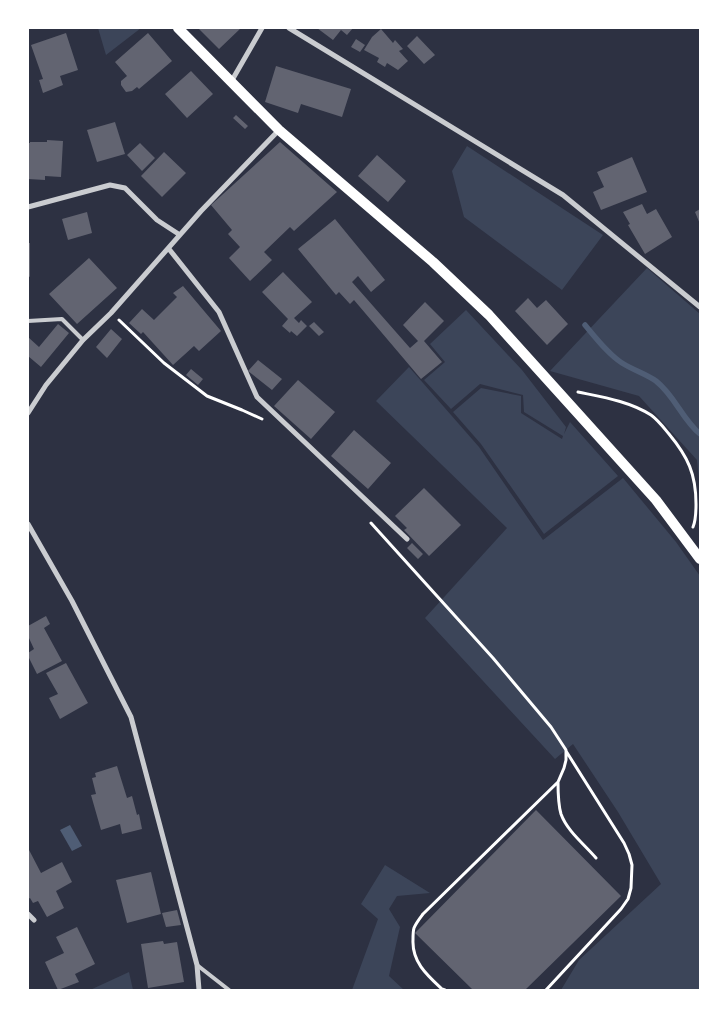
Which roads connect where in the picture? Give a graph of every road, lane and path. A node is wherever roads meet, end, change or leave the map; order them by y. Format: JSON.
{"nodes":[{"id":1,"x":178,"y":28,"type":"edge"},
{"id":2,"x":262,"y":28,"type":"edge"},
{"id":3,"x":289,"y":28,"type":"edge"},
{"id":4,"x":231,"y":83,"type":"junction"},
{"id":5,"x":279,"y":130,"type":"junction"},
{"id":6,"x":28,"y":207,"type":"edge"},
{"id":7,"x":180,"y":234,"type":"junction"},
{"id":8,"x":169,"y":248,"type":"junction"},
{"id":9,"x":700,"y":307,"type":"edge"},
{"id":10,"x":111,"y":313,"type":"junction"},
{"id":11,"x":28,"y":321,"type":"edge"},
{"id":12,"x":83,"y":340,"type":"junction"},
{"id":13,"x":570,"y":390,"type":"dead end"},
{"id":14,"x":28,"y":413,"type":"edge"},
{"id":15,"x":264,"y":421,"type":"dead end"},
{"id":16,"x":366,"y":517,"type":"dead end"},
{"id":17,"x":28,"y":524,"type":"edge"},
{"id":18,"x":685,"y":537,"type":"junction"},
{"id":19,"x":407,"y":539,"type":"dead end"},
{"id":20,"x":700,"y":558,"type":"edge"},
{"id":21,"x":566,"y":750,"type":"junction"},
{"id":22,"x":558,"y":782,"type":"junction"},
{"id":23,"x":596,"y":858,"type":"dead end"},
{"id":24,"x":28,"y":914,"type":"edge"},
{"id":25,"x":34,"y":920,"type":"dead end"},
{"id":26,"x":197,"y":965,"type":"junction"},
{"id":27,"x":199,"y":990,"type":"edge"},
{"id":28,"x":230,"y":990,"type":"edge"},
{"id":29,"x":445,"y":990,"type":"edge"},
{"id":30,"x":546,"y":990,"type":"edge"}],
"edges":[{"from":1,"to":4,"type":"main road"},
{"from":2,"to":4,"type":"street"},
{"from":3,"to":9,"type":"street"},
{"from":4,"to":5,"type":"main road"},
{"from":5,"to":7,"type":"street"},
{"from":5,"to":18,"type":"main road"},
{"from":6,"to":7,"type":"street"},
{"from":7,"to":8,"type":"street"},
{"from":8,"to":10,"type":"street"},
{"from":8,"to":19,"type":"street"},
{"from":10,"to":12,"type":"street"},
{"from":10,"to":15,"type":"path"},
{"from":11,"to":12,"type":"lane"},
{"from":12,"to":14,"type":"street"},
{"from":13,"to":18,"type":"path"},
{"from":16,"to":21,"type":"path"},
{"from":17,"to":26,"type":"street"},
{"from":18,"to":20,"type":"main road"},
{"from":21,"to":22,"type":"path"},
{"from":21,"to":30,"type":"path"},
{"from":22,"to":23,"type":"path"},
{"from":22,"to":29,"type":"path"},
{"from":24,"to":25,"type":"street"},
{"from":26,"to":27,"type":"street"},
{"from":26,"to":28,"type":"lane"}]}
